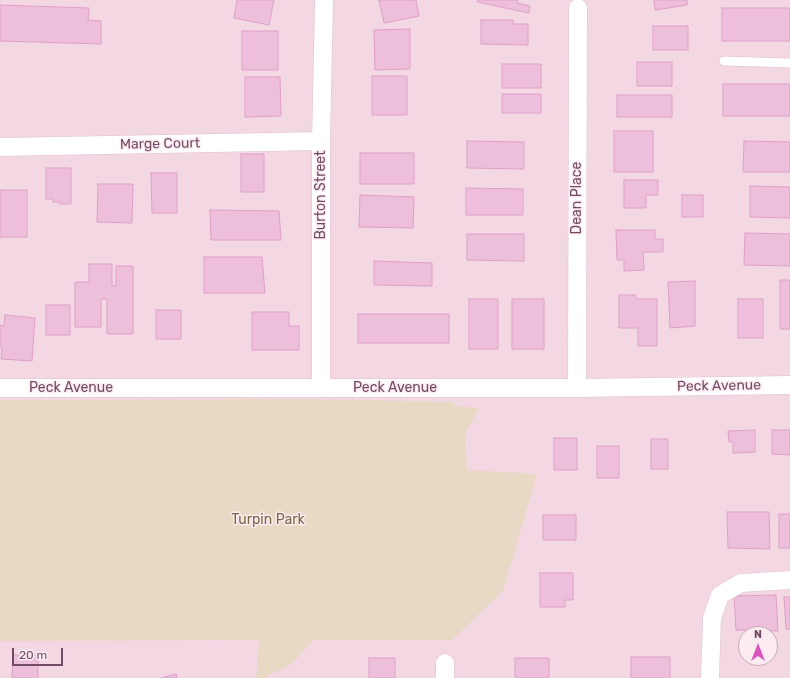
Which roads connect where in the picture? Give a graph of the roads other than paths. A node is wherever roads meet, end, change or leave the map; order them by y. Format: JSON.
{"nodes":[{"id":1,"x":324,"y":2,"type":"dead end"},
{"id":2,"x":578,"y":8,"type":"dead end"},
{"id":3,"x":724,"y":61,"type":"dead end"},
{"id":4,"x":790,"y":63,"type":"edge"},
{"id":5,"x":321,"y":141,"type":"junction"},
{"id":6,"x":0,"y":147,"type":"edge"},
{"id":7,"x":790,"y":385,"type":"edge"},
{"id":8,"x":0,"y":388,"type":"edge"},
{"id":9,"x":321,"y":388,"type":"junction"},
{"id":10,"x":577,"y":388,"type":"junction"},
{"id":11,"x":790,"y":580,"type":"edge"},
{"id":12,"x":710,"y":678,"type":"edge"}],
"edges":[{"from":1,"to":5,"type":"street","name":"Burton Street"},
{"from":2,"to":10,"type":"street","name":"Dean Place"},
{"from":3,"to":4,"type":"lane"},
{"from":5,"to":6,"type":"street","name":"Marge Court"},
{"from":5,"to":9,"type":"street","name":"Burton Street"},
{"from":7,"to":10,"type":"street","name":"Peck Avenue"},
{"from":8,"to":9,"type":"street","name":"Peck Avenue"},
{"from":9,"to":10,"type":"street","name":"Peck Avenue"},
{"from":11,"to":12,"type":"street"}]}
